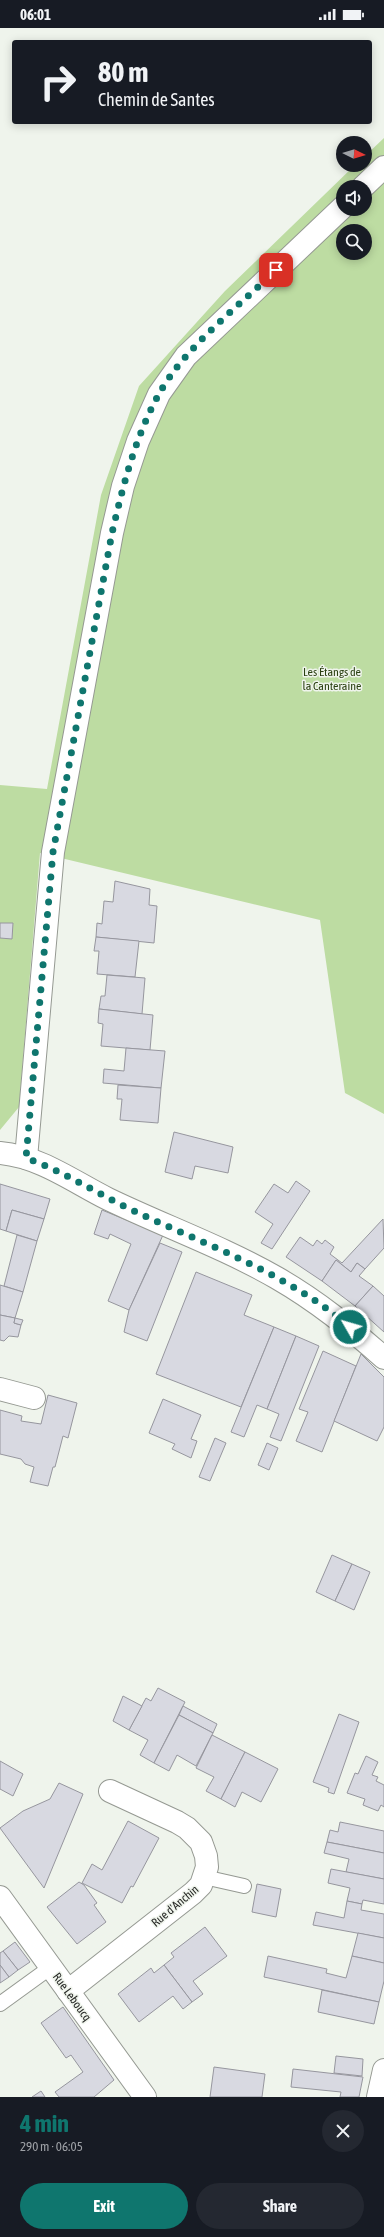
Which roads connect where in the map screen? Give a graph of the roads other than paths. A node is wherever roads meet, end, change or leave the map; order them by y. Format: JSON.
{"nodes":[{"id":1,"x":384,"y":168,"type":"edge"},
{"id":2,"x":371,"y":180,"type":"edge"},
{"id":3,"x":336,"y":213,"type":"edge"},
{"id":4,"x":0,"y":1153,"type":"edge"},
{"id":5,"x":26,"y":1158,"type":"junction"},
{"id":6,"x":384,"y":1358,"type":"edge"},
{"id":7,"x":0,"y":1389,"type":"edge"},
{"id":8,"x":34,"y":1398,"type":"dead end"},
{"id":9,"x":110,"y":1791,"type":"dead end"},
{"id":10,"x":204,"y":1877,"type":"junction"},
{"id":11,"x":244,"y":1886,"type":"dead end"},
{"id":12,"x":0,"y":1897,"type":"edge"},
{"id":13,"x":51,"y":1967,"type":"junction"},
{"id":14,"x":68,"y":1991,"type":"junction"},
{"id":15,"x":0,"y":2004,"type":"edge"},
{"id":16,"x":384,"y":2070,"type":"edge"},
{"id":17,"x":145,"y":2097,"type":"edge"},
{"id":18,"x":378,"y":2097,"type":"edge"}],
"edges":[{"from":1,"to":2,"type":"street"},
{"from":3,"to":5,"type":"street"},
{"from":4,"to":5,"type":"street"},
{"from":5,"to":6,"type":"street"},
{"from":7,"to":8,"type":"street"},
{"from":9,"to":10,"type":"street","name":"Rue d'Anchin"},
{"from":10,"to":11,"type":"lane"},
{"from":10,"to":14,"type":"street","name":"Rue d'Anchin"},
{"from":12,"to":13,"type":"street","name":"Rue Leboucq"},
{"from":13,"to":14,"type":"street","name":"Rue Leboucq"},
{"from":13,"to":15,"type":"lane"},
{"from":14,"to":17,"type":"street","name":"Rue Leboucq"},
{"from":16,"to":18,"type":"street"}]}
